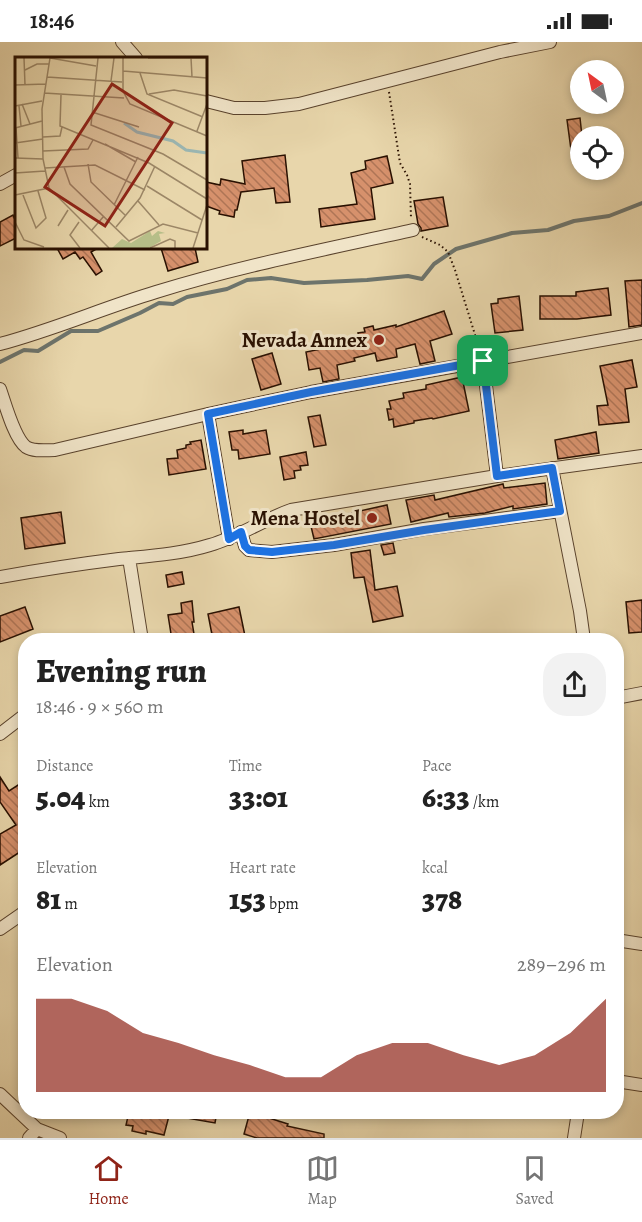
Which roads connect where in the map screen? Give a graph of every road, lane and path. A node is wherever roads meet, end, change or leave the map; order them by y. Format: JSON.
{"nodes":[{"id":1,"x":122,"y":42,"type":"edge"},
{"id":2,"x":544,"y":42,"type":"edge"},
{"id":3,"x":135,"y":57,"type":"edge"},
{"id":4,"x":387,"y":81,"type":"junction"},
{"id":5,"x":207,"y":101,"type":"edge"},
{"id":6,"x":15,"y":176,"type":"edge"},
{"id":7,"x":0,"y":184,"type":"edge"},
{"id":8,"x":413,"y":230,"type":"junction"},
{"id":9,"x":642,"y":333,"type":"edge"},
{"id":10,"x":0,"y":344,"type":"edge"},
{"id":11,"x":483,"y":361,"type":"junction"},
{"id":12,"x":0,"y":389,"type":"edge"},
{"id":13,"x":208,"y":414,"type":"junction"},
{"id":14,"x":642,"y":456,"type":"edge"},
{"id":15,"x":552,"y":468,"type":"junction"},
{"id":16,"x":497,"y":476,"type":"junction"},
{"id":17,"x":560,"y":511,"type":"junction"},
{"id":18,"x":241,"y":532,"type":"junction"},
{"id":19,"x":229,"y":539,"type":"junction"},
{"id":20,"x":129,"y":558,"type":"junction"},
{"id":21,"x":0,"y":577,"type":"edge"},
{"id":22,"x":141,"y":633,"type":"edge"},
{"id":23,"x":583,"y":633,"type":"edge"},
{"id":24,"x":642,"y":693,"type":"edge"},
{"id":25,"x":624,"y":696,"type":"edge"},
{"id":26,"x":18,"y":720,"type":"edge"},
{"id":27,"x":0,"y":734,"type":"edge"},
{"id":28,"x":18,"y":916,"type":"edge"},
{"id":29,"x":0,"y":929,"type":"edge"},
{"id":30,"x":624,"y":941,"type":"edge"},
{"id":31,"x":642,"y":944,"type":"edge"},
{"id":32,"x":624,"y":1082,"type":"edge"},
{"id":33,"x":642,"y":1085,"type":"edge"},
{"id":34,"x":0,"y":1094,"type":"edge"},
{"id":35,"x":18,"y":1115,"type":"edge"},
{"id":36,"x":21,"y":1119,"type":"edge"},
{"id":37,"x":577,"y":1119,"type":"edge"},
{"id":38,"x":33,"y":1133,"type":"edge"},
{"id":39,"x":60,"y":1138,"type":"edge"},
{"id":40,"x":574,"y":1138,"type":"edge"}],
"edges":[{"from":1,"to":3,"type":"street"},
{"from":2,"to":4,"type":"street"},
{"from":4,"to":5,"type":"street"},
{"from":4,"to":8,"type":"path"},
{"from":6,"to":7,"type":"street"},
{"from":8,"to":10,"type":"street"},
{"from":8,"to":11,"type":"path"},
{"from":9,"to":11,"type":"street"},
{"from":11,"to":13,"type":"street"},
{"from":11,"to":16,"type":"street"},
{"from":12,"to":13,"type":"street"},
{"from":13,"to":19,"type":"street"},
{"from":14,"to":15,"type":"street"},
{"from":15,"to":16,"type":"street"},
{"from":15,"to":17,"type":"street"},
{"from":16,"to":18,"type":"street"},
{"from":17,"to":18,"type":"street"},
{"from":17,"to":23,"type":"street"},
{"from":18,"to":19,"type":"street"},
{"from":19,"to":20,"type":"street"},
{"from":20,"to":21,"type":"street"},
{"from":20,"to":22,"type":"street"},
{"from":24,"to":25,"type":"street"},
{"from":26,"to":27,"type":"street"},
{"from":28,"to":29,"type":"street"},
{"from":30,"to":31,"type":"street"},
{"from":32,"to":33,"type":"street"},
{"from":34,"to":35,"type":"street"},
{"from":36,"to":38,"type":"street"},
{"from":37,"to":40,"type":"street"},
{"from":38,"to":39,"type":"street"}]}
